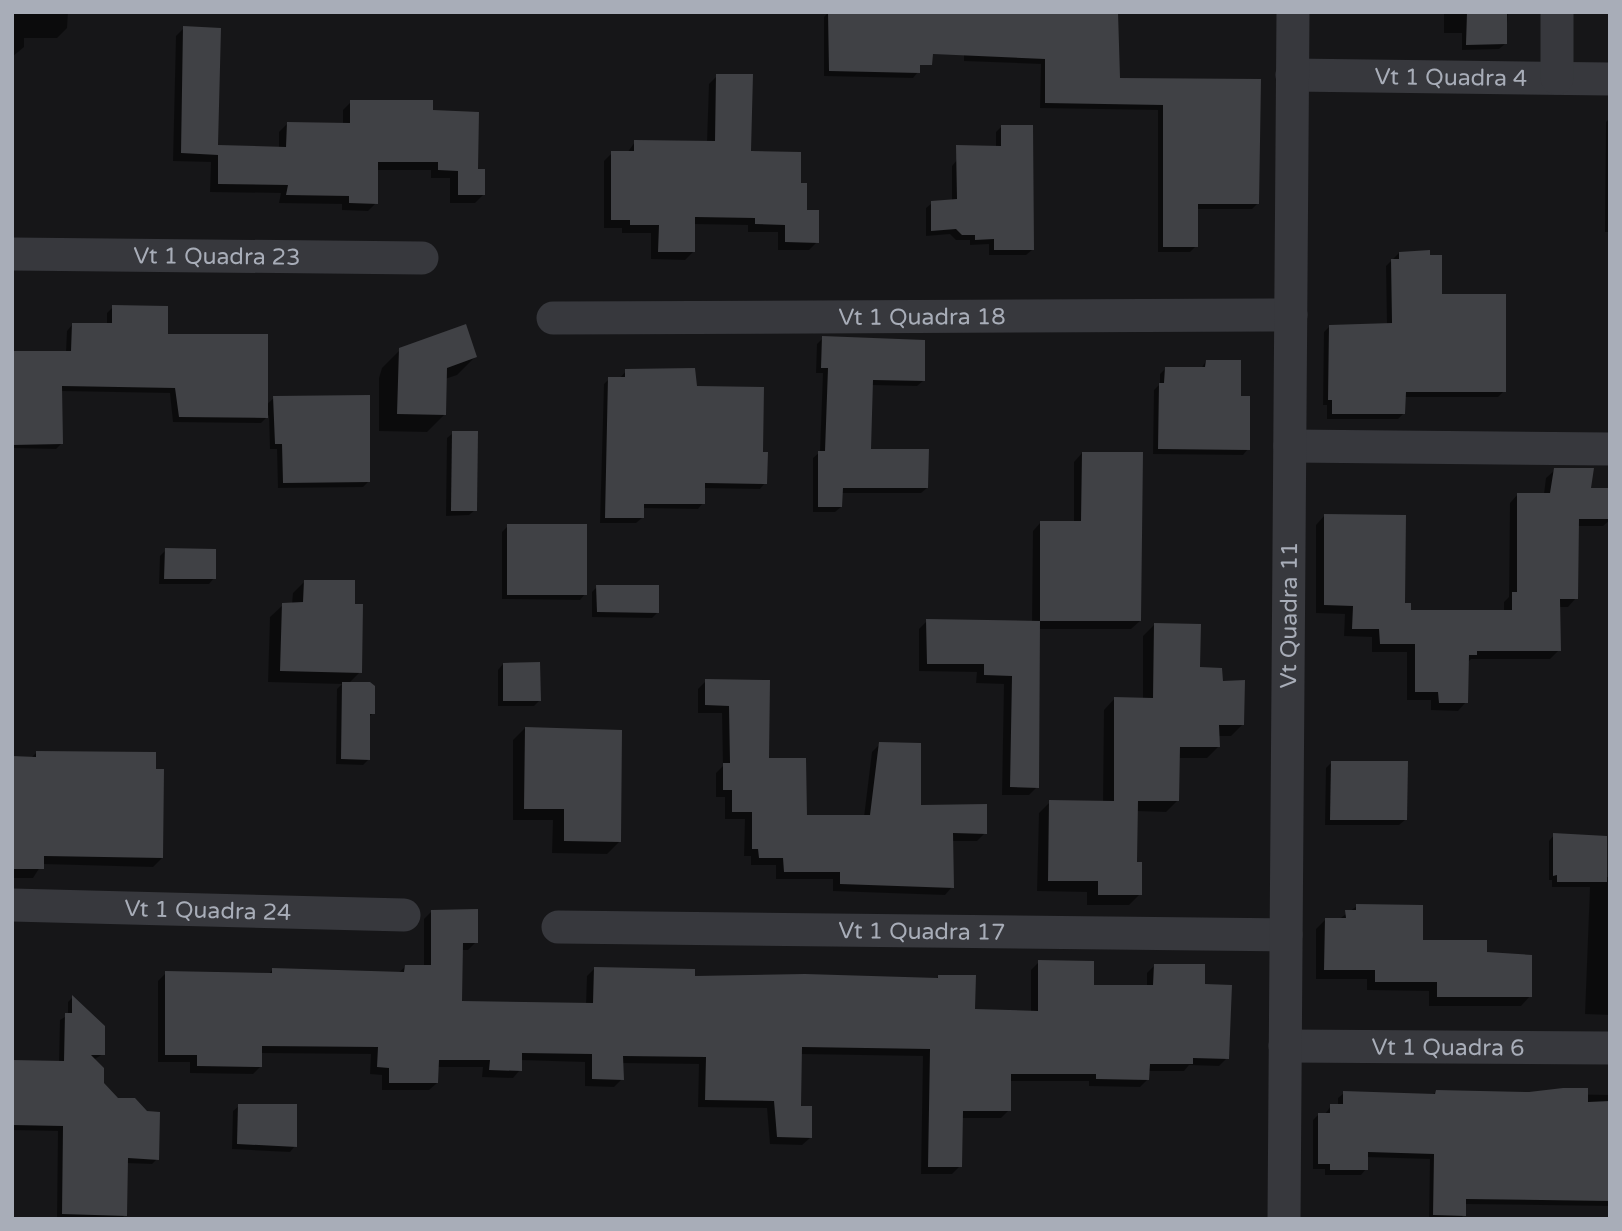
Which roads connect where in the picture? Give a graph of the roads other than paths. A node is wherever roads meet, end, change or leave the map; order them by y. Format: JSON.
{"nodes":[{"id":1,"x":1293,"y":12,"type":"edge"},
{"id":2,"x":1557,"y":12,"type":"edge"},
{"id":3,"x":1292,"y":75,"type":"junction"},
{"id":4,"x":1557,"y":78,"type":"junction"},
{"id":5,"x":1610,"y":79,"type":"edge"},
{"id":6,"x":12,"y":254,"type":"edge"},
{"id":7,"x":422,"y":258,"type":"dead end"},
{"id":8,"x":1291,"y":315,"type":"junction"},
{"id":9,"x":553,"y":317,"type":"dead end"},
{"id":10,"x":1290,"y":446,"type":"junction"},
{"id":11,"x":1610,"y":449,"type":"edge"},
{"id":12,"x":12,"y":905,"type":"edge"},
{"id":13,"x":404,"y":915,"type":"dead end"},
{"id":14,"x":558,"y":927,"type":"dead end"},
{"id":15,"x":1286,"y":934,"type":"junction"},
{"id":16,"x":1285,"y":1046,"type":"junction"},
{"id":17,"x":1610,"y":1048,"type":"edge"},
{"id":18,"x":1284,"y":1219,"type":"edge"}],
"edges":[{"from":1,"to":3,"type":"street","name":"Vt Quadra 11"},
{"from":2,"to":4,"type":"street"},
{"from":3,"to":4,"type":"street","name":"Vt 1 Quadra 4"},
{"from":3,"to":8,"type":"street","name":"Vt Quadra 11"},
{"from":4,"to":5,"type":"street","name":"Vt 1 Quadra 4"},
{"from":6,"to":7,"type":"street","name":"Vt 1 Quadra 23"},
{"from":8,"to":9,"type":"street","name":"Vt 1 Quadra 18"},
{"from":8,"to":10,"type":"street","name":"Vt Quadra 11"},
{"from":10,"to":11,"type":"street"},
{"from":10,"to":15,"type":"street","name":"Vt Quadra 11"},
{"from":12,"to":13,"type":"street","name":"Vt 1 Quadra 24"},
{"from":14,"to":15,"type":"street","name":"Vt 1 Quadra 17"},
{"from":15,"to":16,"type":"street","name":"Vt Quadra 11"},
{"from":16,"to":17,"type":"street","name":"Vt 1 Quadra 6"},
{"from":16,"to":18,"type":"street","name":"Vt Quadra 11"}]}
